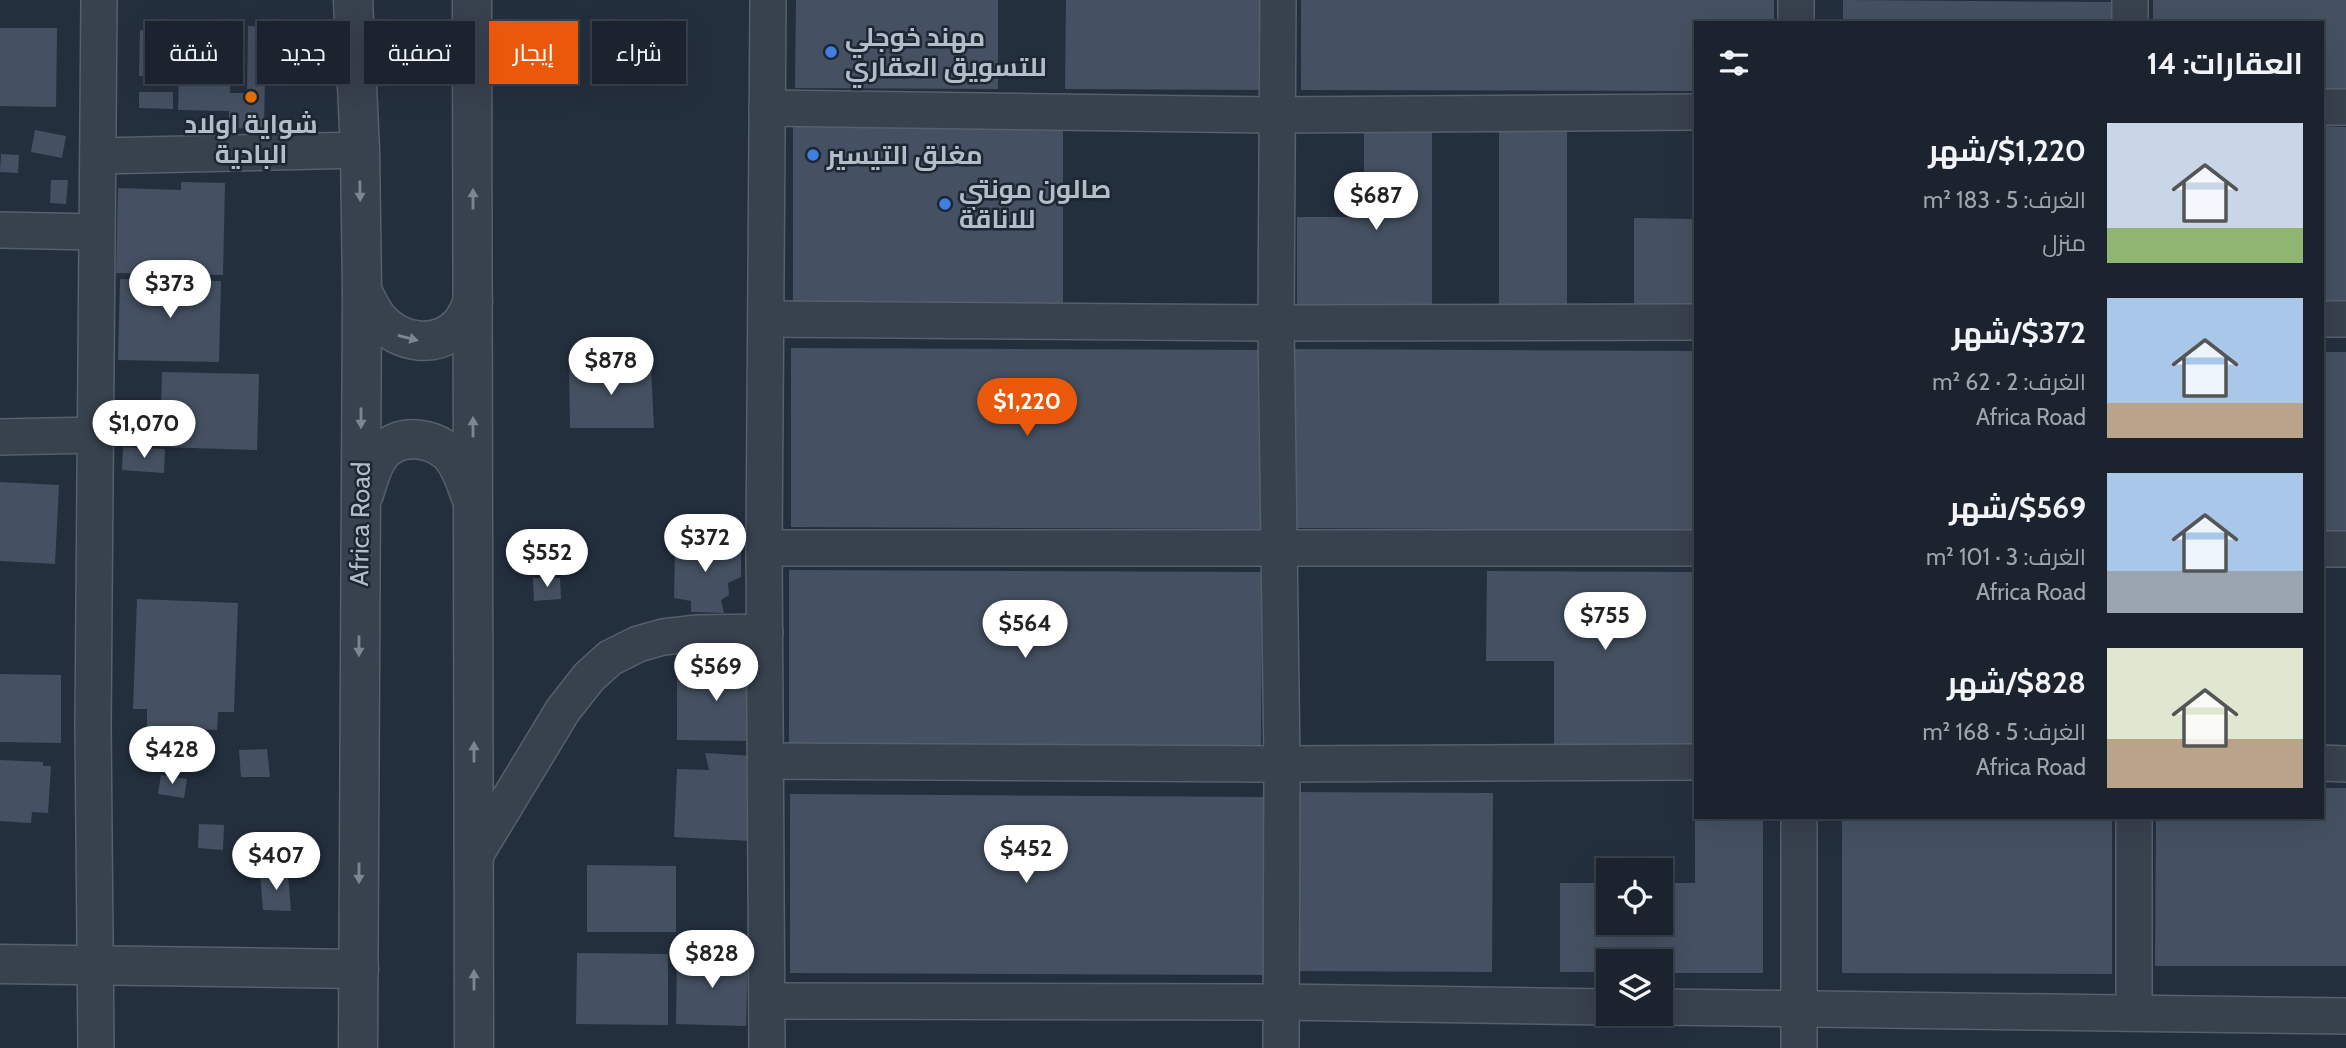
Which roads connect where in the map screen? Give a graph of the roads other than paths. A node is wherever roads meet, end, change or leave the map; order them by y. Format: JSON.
{"nodes":[{"id":1,"x":99,"y":0,"type":"edge"},
{"id":2,"x":353,"y":0,"type":"edge"},
{"id":3,"x":472,"y":0,"type":"edge"},
{"id":4,"x":768,"y":0,"type":"edge"},
{"id":5,"x":1278,"y":0,"type":"edge"},
{"id":6,"x":1796,"y":0,"type":"edge"},
{"id":7,"x":2130,"y":0,"type":"edge"},
{"id":8,"x":1796,"y":21,"type":"edge"},
{"id":9,"x":2130,"y":21,"type":"edge"},
{"id":10,"x":2324,"y":107,"type":"edge"},
{"id":11,"x":2346,"y":107,"type":"edge"},
{"id":12,"x":767,"y":108,"type":"junction"},
{"id":13,"x":1694,"y":112,"type":"edge"},
{"id":14,"x":1277,"y":115,"type":"junction"},
{"id":15,"x":360,"y":150,"type":"junction"},
{"id":16,"x":98,"y":156,"type":"junction"},
{"id":17,"x":0,"y":230,"type":"edge"},
{"id":18,"x":97,"y":232,"type":"junction"},
{"id":19,"x":362,"y":291,"type":"junction"},
{"id":20,"x":473,"y":301,"type":"junction"},
{"id":21,"x":766,"y":319,"type":"junction"},
{"id":22,"x":2346,"y":319,"type":"edge"},
{"id":23,"x":2324,"y":320,"type":"edge"},
{"id":24,"x":1276,"y":323,"type":"junction"},
{"id":25,"x":1694,"y":323,"type":"edge"},
{"id":26,"x":96,"y":435,"type":"junction"},
{"id":27,"x":0,"y":437,"type":"edge"},
{"id":28,"x":472,"y":500,"type":"junction"},
{"id":29,"x":360,"y":503,"type":"junction"},
{"id":30,"x":764,"y":548,"type":"junction"},
{"id":31,"x":1280,"y":548,"type":"junction"},
{"id":32,"x":1694,"y":548,"type":"edge"},
{"id":33,"x":2324,"y":549,"type":"edge"},
{"id":34,"x":2346,"y":549,"type":"edge"},
{"id":35,"x":765,"y":632,"type":"junction"},
{"id":36,"x":767,"y":761,"type":"junction"},
{"id":37,"x":1694,"y":762,"type":"edge"},
{"id":38,"x":2324,"y":763,"type":"edge"},
{"id":39,"x":1282,"y":764,"type":"junction"},
{"id":40,"x":2346,"y":764,"type":"edge"},
{"id":41,"x":1799,"y":819,"type":"edge"},
{"id":42,"x":2134,"y":819,"type":"edge"},
{"id":43,"x":474,"y":857,"type":"junction"},
{"id":44,"x":0,"y":964,"type":"edge"},
{"id":45,"x":97,"y":965,"type":"junction"},
{"id":46,"x":359,"y":969,"type":"junction"},
{"id":47,"x":768,"y":1001,"type":"junction"},
{"id":48,"x":1280,"y":1002,"type":"junction"},
{"id":49,"x":1596,"y":1007,"type":"edge"},
{"id":50,"x":1673,"y":1007,"type":"edge"},
{"id":51,"x":1799,"y":1009,"type":"junction"},
{"id":52,"x":2134,"y":1012,"type":"junction"},
{"id":53,"x":2346,"y":1016,"type":"edge"},
{"id":54,"x":96,"y":1048,"type":"edge"},
{"id":55,"x":358,"y":1048,"type":"edge"},
{"id":56,"x":474,"y":1048,"type":"edge"},
{"id":57,"x":767,"y":1048,"type":"edge"},
{"id":58,"x":1280,"y":1048,"type":"edge"},
{"id":59,"x":1799,"y":1048,"type":"edge"}],
"edges":[{"from":1,"to":16,"type":"street"},
{"from":2,"to":15,"type":"street","name":"Africa Road"},
{"from":20,"to":3,"type":"street","one_way":true},
{"from":4,"to":12,"type":"street"},
{"from":5,"to":14,"type":"street"},
{"from":6,"to":8,"type":"street"},
{"from":7,"to":9,"type":"street"},
{"from":10,"to":11,"type":"street"},
{"from":12,"to":14,"type":"street"},
{"from":12,"to":21,"type":"street"},
{"from":13,"to":14,"type":"street"},
{"from":14,"to":24,"type":"street"},
{"from":15,"to":16,"type":"street"},
{"from":15,"to":19,"type":"street","name":"Africa Road","one_way":true},
{"from":16,"to":18,"type":"street"},
{"from":17,"to":18,"type":"street"},
{"from":18,"to":26,"type":"street"},
{"from":19,"to":20,"type":"street","one_way":true},
{"from":19,"to":29,"type":"street","name":"Africa Road","one_way":true},
{"from":28,"to":20,"type":"street","one_way":true},
{"from":21,"to":24,"type":"street"},
{"from":21,"to":30,"type":"street"},
{"from":22,"to":23,"type":"street"},
{"from":24,"to":25,"type":"street"},
{"from":24,"to":31,"type":"street"},
{"from":26,"to":27,"type":"street"},
{"from":26,"to":45,"type":"street"},
{"from":28,"to":29,"type":"street"},
{"from":43,"to":28,"type":"street","one_way":true},
{"from":29,"to":46,"type":"street","name":"Africa Road","one_way":true},
{"from":30,"to":31,"type":"street"},
{"from":30,"to":35,"type":"street"},
{"from":31,"to":32,"type":"street"},
{"from":31,"to":39,"type":"street"},
{"from":33,"to":34,"type":"street"},
{"from":35,"to":36,"type":"street"},
{"from":35,"to":43,"type":"street"},
{"from":36,"to":39,"type":"street"},
{"from":36,"to":47,"type":"street"},
{"from":37,"to":39,"type":"street"},
{"from":38,"to":40,"type":"street"},
{"from":39,"to":48,"type":"street"},
{"from":41,"to":51,"type":"street"},
{"from":42,"to":52,"type":"street"},
{"from":56,"to":43,"type":"street","one_way":true},
{"from":44,"to":45,"type":"street"},
{"from":45,"to":46,"type":"street"},
{"from":45,"to":54,"type":"street"},
{"from":46,"to":55,"type":"street","name":"Africa Road"},
{"from":47,"to":48,"type":"street"},
{"from":47,"to":57,"type":"street"},
{"from":48,"to":49,"type":"street"},
{"from":48,"to":58,"type":"street"},
{"from":50,"to":51,"type":"street"},
{"from":51,"to":52,"type":"street"},
{"from":51,"to":59,"type":"street"},
{"from":52,"to":53,"type":"street"}]}
